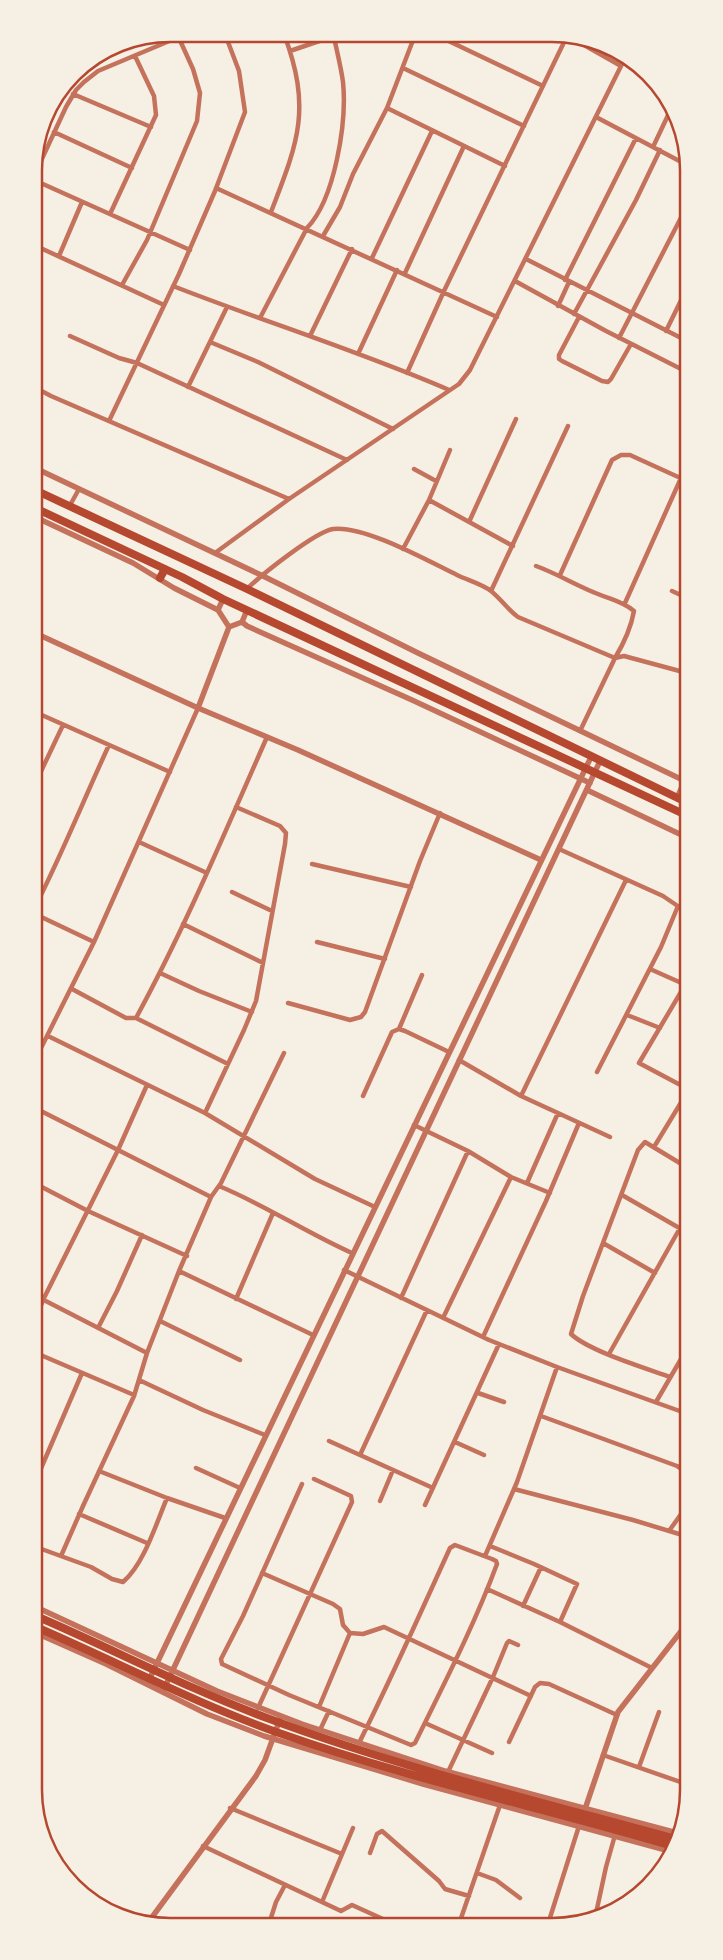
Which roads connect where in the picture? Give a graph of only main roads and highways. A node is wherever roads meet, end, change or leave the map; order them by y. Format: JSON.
{"nodes":[{"id":1,"x":43,"y":494,"type":"edge"},
{"id":2,"x":43,"y":512,"type":"edge"},
{"id":3,"x":165,"y":569,"type":"junction"},
{"id":4,"x":160,"y":578,"type":"road end"},
{"id":5,"x":680,"y":799,"type":"edge"},
{"id":6,"x":680,"y":812,"type":"edge"},
{"id":7,"x":42,"y":1619,"type":"edge"},
{"id":8,"x":42,"y":1629,"type":"edge"},
{"id":9,"x":671,"y":1838,"type":"edge"},
{"id":10,"x":668,"y":1845,"type":"edge"}],
"edges":[{"from":1,"to":5,"type":"main road"},
{"from":2,"to":3,"type":"main road"},
{"from":3,"to":4,"type":"main road"},
{"from":3,"to":6,"type":"main road"},
{"from":7,"to":9,"type":"main road"},
{"from":8,"to":10,"type":"main road"}]}
